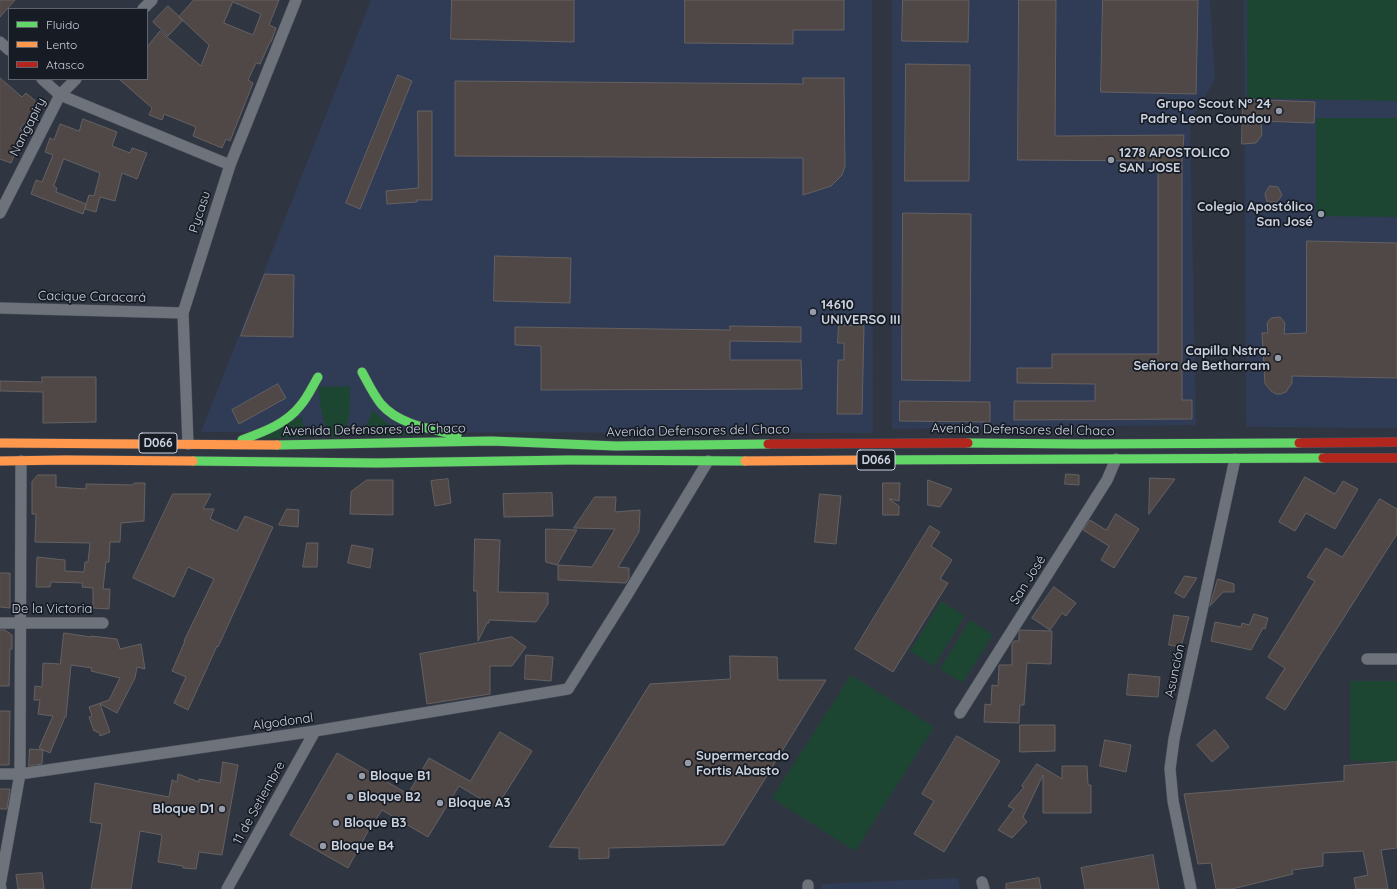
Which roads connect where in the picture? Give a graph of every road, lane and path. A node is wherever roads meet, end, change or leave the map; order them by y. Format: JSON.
{"nodes":[{"id":1,"x":152,"y":0,"type":"edge"},
{"id":2,"x":296,"y":0,"type":"edge"},
{"id":3,"x":144,"y":8,"type":"edge"},
{"id":4,"x":0,"y":42,"type":"edge"},
{"id":5,"x":8,"y":49,"type":"edge"},
{"id":6,"x":43,"y":80,"type":"edge"},
{"id":7,"x":75,"y":80,"type":"edge"},
{"id":8,"x":60,"y":95,"type":"junction"},
{"id":9,"x":230,"y":165,"type":"junction"},
{"id":10,"x":0,"y":213,"type":"edge"},
{"id":11,"x":0,"y":308,"type":"edge"},
{"id":12,"x":183,"y":313,"type":"junction"},
{"id":13,"x":362,"y":372,"type":"dead end"},
{"id":14,"x":318,"y":377,"type":"dead end"},
{"id":15,"x":484,"y":441,"type":"junction"},
{"id":16,"x":879,"y":442,"type":"junction"},
{"id":17,"x":889,"y":442,"type":"junction"},
{"id":18,"x":1397,"y":442,"type":"edge"},
{"id":19,"x":0,"y":443,"type":"edge"},
{"id":20,"x":355,"y":443,"type":"junction"},
{"id":21,"x":188,"y":444,"type":"junction"},
{"id":22,"x":234,"y":444,"type":"junction"},
{"id":23,"x":316,"y":445,"type":"junction"},
{"id":24,"x":884,"y":451,"type":"junction"},
{"id":25,"x":1397,"y":458,"type":"edge"},
{"id":26,"x":322,"y":459,"type":"junction"},
{"id":27,"x":1116,"y":459,"type":"junction"},
{"id":28,"x":1235,"y":459,"type":"junction"},
{"id":29,"x":1001,"y":460,"type":"junction"},
{"id":30,"x":0,"y":461,"type":"edge"},
{"id":31,"x":21,"y":461,"type":"junction"},
{"id":32,"x":708,"y":461,"type":"junction"},
{"id":33,"x":777,"y":461,"type":"junction"},
{"id":34,"x":0,"y":623,"type":"edge"},
{"id":35,"x":21,"y":623,"type":"junction"},
{"id":36,"x":103,"y":623,"type":"dead end"},
{"id":37,"x":1397,"y":659,"type":"edge"},
{"id":38,"x":1366,"y":660,"type":"dead end"},
{"id":39,"x":960,"y":714,"type":"dead end"},
{"id":40,"x":315,"y":731,"type":"junction"},
{"id":41,"x":0,"y":774,"type":"edge"},
{"id":42,"x":20,"y":774,"type":"junction"},
{"id":43,"x":1,"y":889,"type":"edge"},
{"id":44,"x":227,"y":889,"type":"edge"},
{"id":45,"x":1191,"y":889,"type":"edge"}],
"edges":[{"from":1,"to":3,"type":"street"},
{"from":2,"to":9,"type":"street","name":"Pycasu"},
{"from":4,"to":5,"type":"street"},
{"from":6,"to":8,"type":"street"},
{"from":7,"to":8,"type":"street","name":"Nangapiry"},
{"from":8,"to":9,"type":"street"},
{"from":8,"to":10,"type":"street","name":"Nangapiry"},
{"from":9,"to":12,"type":"street","name":"Pycasu"},
{"from":11,"to":12,"type":"street","name":"Cacique Caracará"},
{"from":12,"to":21,"type":"street","name":"Pycasu"},
{"from":13,"to":15,"type":"highway"},
{"from":14,"to":22,"type":"highway"},
{"from":15,"to":16,"type":"highway","name":"Avenida Defensores del Chaco","number":"D066"},
{"from":15,"to":20,"type":"highway","name":"Avenida Defensores del Chaco","number":"D066"},
{"from":16,"to":17,"type":"highway","name":"Avenida Defensores del Chaco","number":"D066"},
{"from":16,"to":24,"type":"highway"},
{"from":17,"to":18,"type":"highway","name":"Avenida Defensores del Chaco","number":"D066"},
{"from":17,"to":24,"type":"highway"},
{"from":19,"to":21,"type":"highway","name":"Avenida Defensores del Chaco","number":"D066"},
{"from":20,"to":23,"type":"highway","name":"Avenida Defensores del Chaco","number":"D066"},
{"from":20,"to":26,"type":"highway"},
{"from":21,"to":22,"type":"highway","name":"Avenida Defensores del Chaco","number":"D066"},
{"from":22,"to":23,"type":"highway","name":"Avenida Defensores del Chaco","number":"D066"},
{"from":23,"to":26,"type":"highway"},
{"from":24,"to":29,"type":"highway"},
{"from":24,"to":33,"type":"highway"},
{"from":25,"to":28,"type":"highway","number":"D066"},
{"from":26,"to":31,"type":"highway","number":"D066"},
{"from":26,"to":32,"type":"highway","number":"D066"},
{"from":27,"to":28,"type":"highway","number":"D066"},
{"from":27,"to":29,"type":"highway","number":"D066"},
{"from":27,"to":39,"type":"street","name":"San José"},
{"from":28,"to":45,"type":"street","name":"Asunción"},
{"from":29,"to":33,"type":"highway","number":"D066"},
{"from":30,"to":31,"type":"highway","number":"D066"},
{"from":31,"to":35,"type":"street"},
{"from":32,"to":33,"type":"highway","number":"D066"},
{"from":32,"to":40,"type":"street","name":"Algodonal"},
{"from":34,"to":35,"type":"street","name":"De la Victoria"},
{"from":35,"to":36,"type":"street","name":"De la Victoria"},
{"from":35,"to":42,"type":"street"},
{"from":37,"to":38,"type":"street"},
{"from":40,"to":42,"type":"street","name":"Algodonal"},
{"from":40,"to":44,"type":"street","name":"11 de Setiembre"},
{"from":41,"to":42,"type":"street","name":"Algodonal"},
{"from":42,"to":43,"type":"street"}]}
